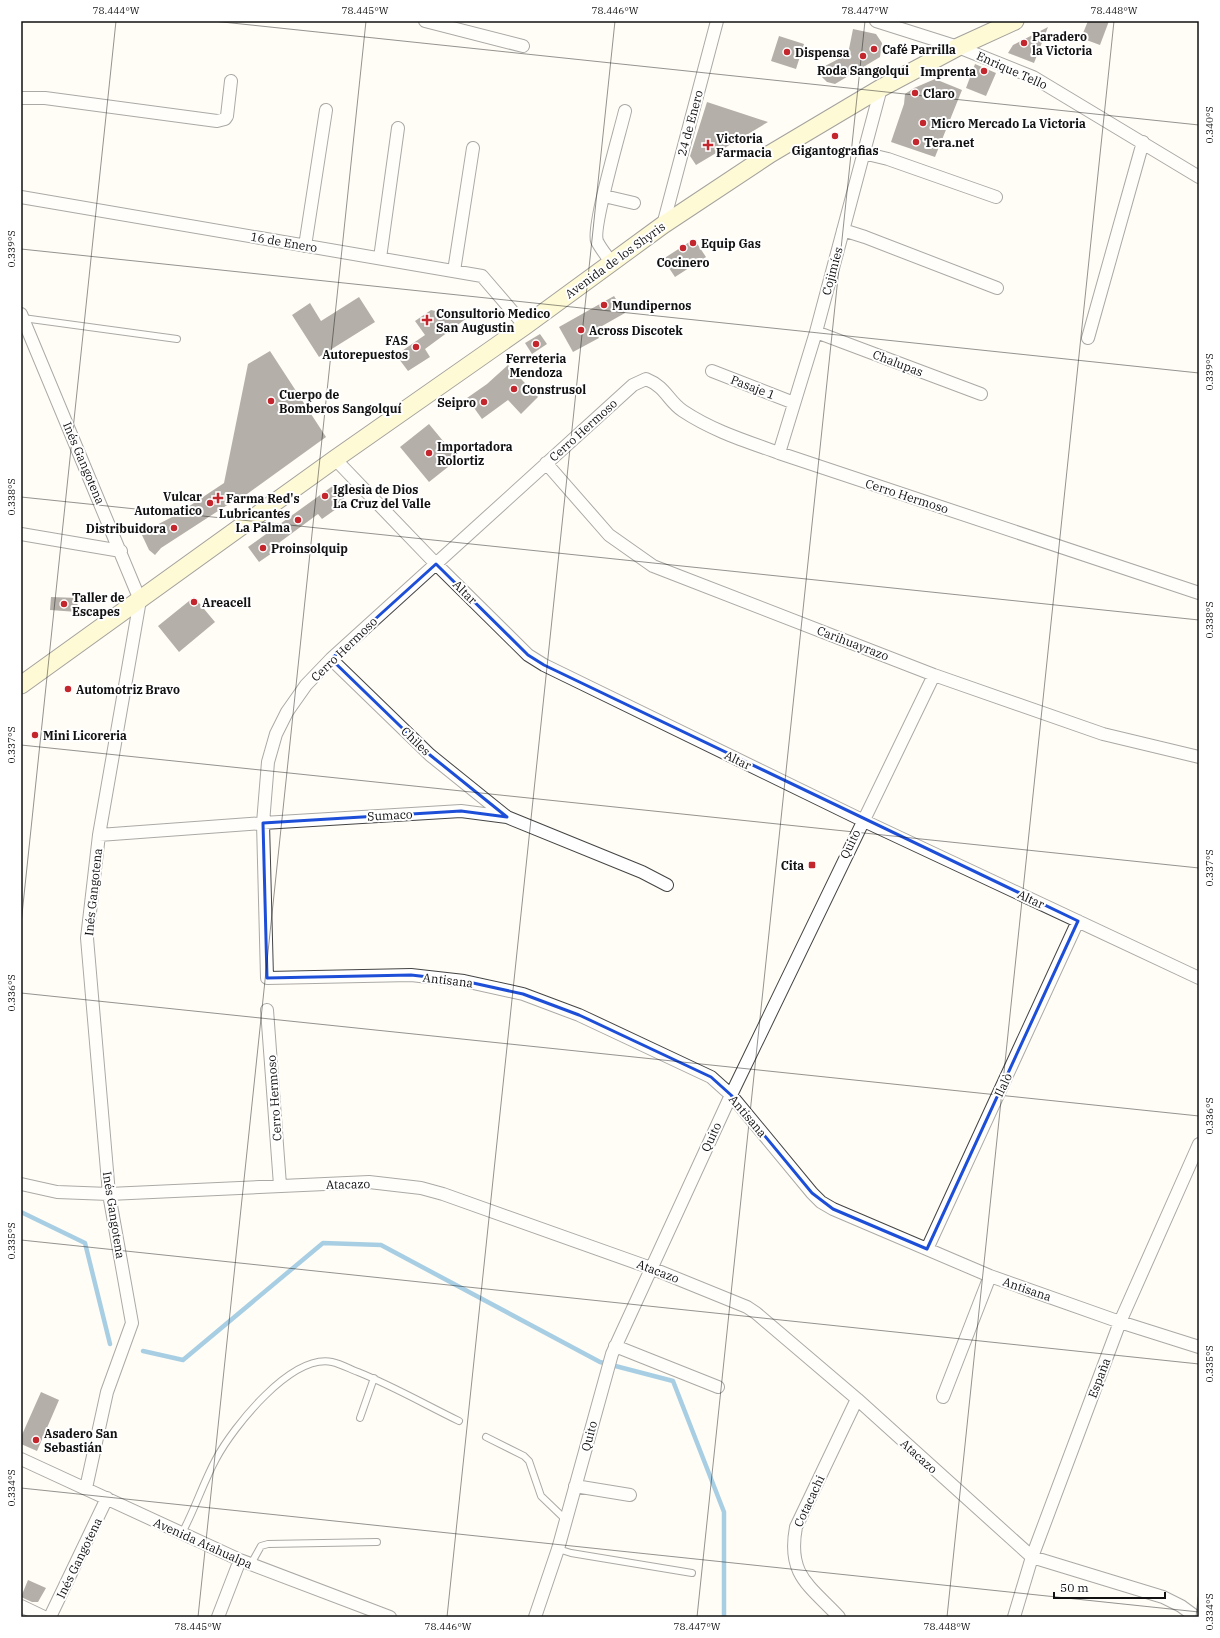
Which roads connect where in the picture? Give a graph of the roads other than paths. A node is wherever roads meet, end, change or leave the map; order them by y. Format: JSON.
{"nodes":[{"id":1,"x":425,"y":21,"type":"edge"},
{"id":2,"x":717,"y":21,"type":"edge"},
{"id":3,"x":876,"y":21,"type":"edge"},
{"id":4,"x":1015,"y":21,"type":"edge"},
{"id":5,"x":523,"y":46,"type":"dead end"},
{"id":6,"x":958,"y":47,"type":"junction"},
{"id":7,"x":232,"y":81,"type":"dead end"},
{"id":8,"x":881,"y":88,"type":"junction"},
{"id":9,"x":21,"y":98,"type":"edge"},
{"id":10,"x":326,"y":110,"type":"dead end"},
{"id":11,"x":625,"y":111,"type":"dead end"},
{"id":12,"x":398,"y":128,"type":"dead end"},
{"id":13,"x":1143,"y":142,"type":"junction"},
{"id":14,"x":473,"y":148,"type":"dead end"},
{"id":15,"x":863,"y":153,"type":"junction"},
{"id":16,"x":1199,"y":177,"type":"edge"},
{"id":17,"x":604,"y":196,"type":"junction"},
{"id":18,"x":21,"y":197,"type":"edge"},
{"id":19,"x":996,"y":197,"type":"dead end"},
{"id":20,"x":634,"y":203,"type":"dead end"},
{"id":21,"x":663,"y":225,"type":"junction"},
{"id":22,"x":843,"y":230,"type":"junction"},
{"id":23,"x":304,"y":246,"type":"junction"},
{"id":24,"x":380,"y":258,"type":"junction"},
{"id":25,"x":611,"y":262,"type":"junction"},
{"id":26,"x":454,"y":271,"type":"junction"},
{"id":27,"x":997,"y":288,"type":"dead end"},
{"id":28,"x":22,"y":316,"type":"edge"},
{"id":29,"x":525,"y":326,"type":"junction"},
{"id":30,"x":816,"y":332,"type":"junction"},
{"id":31,"x":1088,"y":338,"type":"dead end"},
{"id":32,"x":177,"y":339,"type":"dead end"},
{"id":33,"x":712,"y":371,"type":"dead end"},
{"id":34,"x":981,"y":394,"type":"dead end"},
{"id":35,"x":794,"y":403,"type":"junction"},
{"id":36,"x":779,"y":453,"type":"junction"},
{"id":37,"x":335,"y":459,"type":"junction"},
{"id":38,"x":546,"y":463,"type":"junction"},
{"id":39,"x":21,"y":534,"type":"edge"},
{"id":40,"x":121,"y":551,"type":"junction"},
{"id":41,"x":436,"y":564,"type":"junction"},
{"id":42,"x":1199,"y":593,"type":"edge"},
{"id":43,"x":140,"y":600,"type":"junction"},
{"id":44,"x":331,"y":659,"type":"junction"},
{"id":45,"x":934,"y":675,"type":"junction"},
{"id":46,"x":21,"y":685,"type":"edge"},
{"id":47,"x":1199,"y":758,"type":"edge"},
{"id":48,"x":507,"y":817,"type":"junction"},
{"id":49,"x":862,"y":820,"type":"junction"},
{"id":50,"x":263,"y":823,"type":"junction"},
{"id":51,"x":100,"y":835,"type":"junction"},
{"id":52,"x":667,"y":885,"type":"dead end"},
{"id":53,"x":1078,"y":921,"type":"junction"},
{"id":54,"x":267,"y":978,"type":"joint"},
{"id":55,"x":1199,"y":978,"type":"edge"},
{"id":56,"x":267,"y":1010,"type":"dead end"},
{"id":57,"x":731,"y":1095,"type":"junction"},
{"id":58,"x":1199,"y":1144,"type":"edge"},
{"id":59,"x":21,"y":1184,"type":"edge"},
{"id":60,"x":280,"y":1185,"type":"junction"},
{"id":61,"x":109,"y":1194,"type":"junction"},
{"id":62,"x":927,"y":1249,"type":"junction"},
{"id":63,"x":651,"y":1268,"type":"junction"},
{"id":64,"x":990,"y":1276,"type":"junction"},
{"id":65,"x":1120,"y":1322,"type":"junction"},
{"id":66,"x":1199,"y":1347,"type":"edge"},
{"id":67,"x":614,"y":1350,"type":"junction"},
{"id":68,"x":374,"y":1378,"type":"junction"},
{"id":69,"x":718,"y":1387,"type":"dead end"},
{"id":70,"x":943,"y":1397,"type":"dead end"},
{"id":71,"x":857,"y":1400,"type":"junction"},
{"id":72,"x":360,"y":1418,"type":"dead end"},
{"id":73,"x":459,"y":1421,"type":"dead end"},
{"id":74,"x":486,"y":1437,"type":"dead end"},
{"id":75,"x":21,"y":1459,"type":"edge"},
{"id":76,"x":575,"y":1486,"type":"junction"},
{"id":77,"x":86,"y":1488,"type":"junction"},
{"id":78,"x":630,"y":1495,"type":"dead end"},
{"id":79,"x":107,"y":1498,"type":"junction"},
{"id":80,"x":566,"y":1520,"type":"junction"},
{"id":81,"x":182,"y":1533,"type":"junction"},
{"id":82,"x":377,"y":1542,"type":"dead end"},
{"id":83,"x":558,"y":1548,"type":"junction"},
{"id":84,"x":1032,"y":1557,"type":"junction"},
{"id":85,"x":245,"y":1562,"type":"junction"},
{"id":86,"x":692,"y":1572,"type":"dead end"},
{"id":87,"x":21,"y":1606,"type":"edge"},
{"id":88,"x":382,"y":1616,"type":"edge"},
{"id":89,"x":44,"y":1617,"type":"edge"},
{"id":90,"x":50,"y":1617,"type":"edge"},
{"id":91,"x":218,"y":1617,"type":"edge"},
{"id":92,"x":535,"y":1617,"type":"edge"},
{"id":93,"x":839,"y":1617,"type":"edge"},
{"id":94,"x":1014,"y":1617,"type":"edge"},
{"id":95,"x":1196,"y":1617,"type":"edge"}],
"edges":[{"from":1,"to":5,"type":"street"},
{"from":2,"to":21,"type":"street","name":"24 de Enero"},
{"from":3,"to":6,"type":"street","name":"Enrique Tello"},
{"from":4,"to":6,"type":"main road","name":"Avenida de los Shyris"},
{"from":6,"to":8,"type":"main road","name":"Avenida de los Shyris"},
{"from":6,"to":13,"type":"street","name":"Enrique Tello"},
{"from":7,"to":9,"type":"street"},
{"from":8,"to":15,"type":"street","name":"Cojimíes"},
{"from":8,"to":21,"type":"main road","name":"Avenida de los Shyris"},
{"from":10,"to":23,"type":"street"},
{"from":11,"to":17,"type":"street"},
{"from":12,"to":24,"type":"street"},
{"from":13,"to":16,"type":"street","name":"Enrique Tello"},
{"from":13,"to":31,"type":"street"},
{"from":14,"to":26,"type":"street"},
{"from":15,"to":19,"type":"street"},
{"from":15,"to":22,"type":"street","name":"Cojimíes"},
{"from":17,"to":20,"type":"street"},
{"from":17,"to":25,"type":"street"},
{"from":18,"to":23,"type":"street","name":"16 de Enero"},
{"from":21,"to":25,"type":"main road","name":"Avenida de los Shyris"},
{"from":22,"to":27,"type":"street"},
{"from":22,"to":30,"type":"street","name":"Cojimíes"},
{"from":23,"to":24,"type":"street","name":"16 de Enero"},
{"from":24,"to":26,"type":"street","name":"16 de Enero"},
{"from":25,"to":29,"type":"main road","name":"Avenida de los Shyris"},
{"from":26,"to":29,"type":"street","name":"16 de Enero"},
{"from":28,"to":32,"type":"lane"},
{"from":28,"to":40,"type":"street","name":"Inés Gangotena"},
{"from":29,"to":37,"type":"main road","name":"Avenida de los Shyris"},
{"from":30,"to":34,"type":"street","name":"Chalupas"},
{"from":30,"to":35,"type":"street","name":"Cojimíes"},
{"from":33,"to":35,"type":"street","name":"Pasaje 1"},
{"from":35,"to":36,"type":"street","name":"Cojimíes"},
{"from":36,"to":38,"type":"street","name":"Cerro Hermoso"},
{"from":36,"to":42,"type":"street","name":"Cerro Hermoso"},
{"from":37,"to":41,"type":"street","name":"Altar"},
{"from":37,"to":43,"type":"main road","name":"Avenida de los Shyris"},
{"from":38,"to":41,"type":"street","name":"Cerro Hermoso"},
{"from":38,"to":45,"type":"street","name":"Carihuayrazo"},
{"from":39,"to":40,"type":"street"},
{"from":40,"to":43,"type":"street","name":"Inés Gangotena"},
{"from":41,"to":44,"type":"street","name":"Cerro Hermoso"},
{"from":41,"to":49,"type":"street","name":"Altar"},
{"from":43,"to":46,"type":"main road","name":"Avenida de los Shyris"},
{"from":43,"to":51,"type":"street","name":"Inés Gangotena"},
{"from":44,"to":48,"type":"street","name":"Chiles"},
{"from":44,"to":50,"type":"street","name":"Cerro Hermoso"},
{"from":45,"to":47,"type":"street","name":"Carihuayrazo"},
{"from":45,"to":49,"type":"street","name":"Quito"},
{"from":48,"to":50,"type":"street","name":"Sumaco"},
{"from":48,"to":52,"type":"street","name":"Sumaco"},
{"from":49,"to":53,"type":"street","name":"Altar"},
{"from":49,"to":57,"type":"street","name":"Quito"},
{"from":50,"to":51,"type":"street","name":"Sumaco"},
{"from":50,"to":54,"type":"street","name":"Cerro Hermoso"},
{"from":51,"to":61,"type":"street","name":"Inés Gangotena"},
{"from":53,"to":55,"type":"street","name":"Altar"},
{"from":53,"to":62,"type":"street","name":"Ilalò"},
{"from":54,"to":57,"type":"street","name":"Antisana"},
{"from":56,"to":60,"type":"street","name":"Cerro Hermoso"},
{"from":57,"to":62,"type":"street","name":"Antisana"},
{"from":57,"to":63,"type":"street","name":"Quito"},
{"from":58,"to":65,"type":"street","name":"España"},
{"from":59,"to":61,"type":"street","name":"Atacazo"},
{"from":60,"to":61,"type":"street","name":"Atacazo"},
{"from":60,"to":63,"type":"street","name":"Atacazo"},
{"from":61,"to":77,"type":"street","name":"Inés Gangotena"},
{"from":62,"to":64,"type":"street","name":"Antisana"},
{"from":63,"to":67,"type":"street","name":"Quito"},
{"from":63,"to":71,"type":"street","name":"Atacazo"},
{"from":64,"to":65,"type":"street","name":"Antisana"},
{"from":64,"to":70,"type":"street"},
{"from":65,"to":66,"type":"street","name":"Antisana"},
{"from":65,"to":84,"type":"street","name":"España"},
{"from":67,"to":69,"type":"street"},
{"from":67,"to":76,"type":"street","name":"Quito"},
{"from":68,"to":72,"type":"lane"},
{"from":68,"to":73,"type":"lane"},
{"from":68,"to":81,"type":"lane"},
{"from":71,"to":84,"type":"street","name":"Atacazo"},
{"from":71,"to":93,"type":"street","name":"Cotacachi"},
{"from":74,"to":80,"type":"lane"},
{"from":75,"to":77,"type":"street","name":"Avenida Atahualpa"},
{"from":76,"to":78,"type":"street"},
{"from":76,"to":80,"type":"street","name":"Quito"},
{"from":77,"to":79,"type":"street","name":"Avenida Atahualpa"},
{"from":79,"to":81,"type":"street","name":"Avenida Atahualpa"},
{"from":79,"to":90,"type":"street","name":"Inés Gangotena"},
{"from":80,"to":83,"type":"street","name":"Quito"},
{"from":81,"to":85,"type":"street","name":"Avenida Atahualpa"},
{"from":82,"to":85,"type":"lane"},
{"from":83,"to":86,"type":"lane"},
{"from":83,"to":92,"type":"street","name":"Quito"},
{"from":84,"to":94,"type":"street","name":"España"},
{"from":84,"to":95,"type":"street","name":"Atacazo"},
{"from":85,"to":88,"type":"street","name":"Avenida Atahualpa"},
{"from":85,"to":91,"type":"street"},
{"from":87,"to":89,"type":"street"}]}
